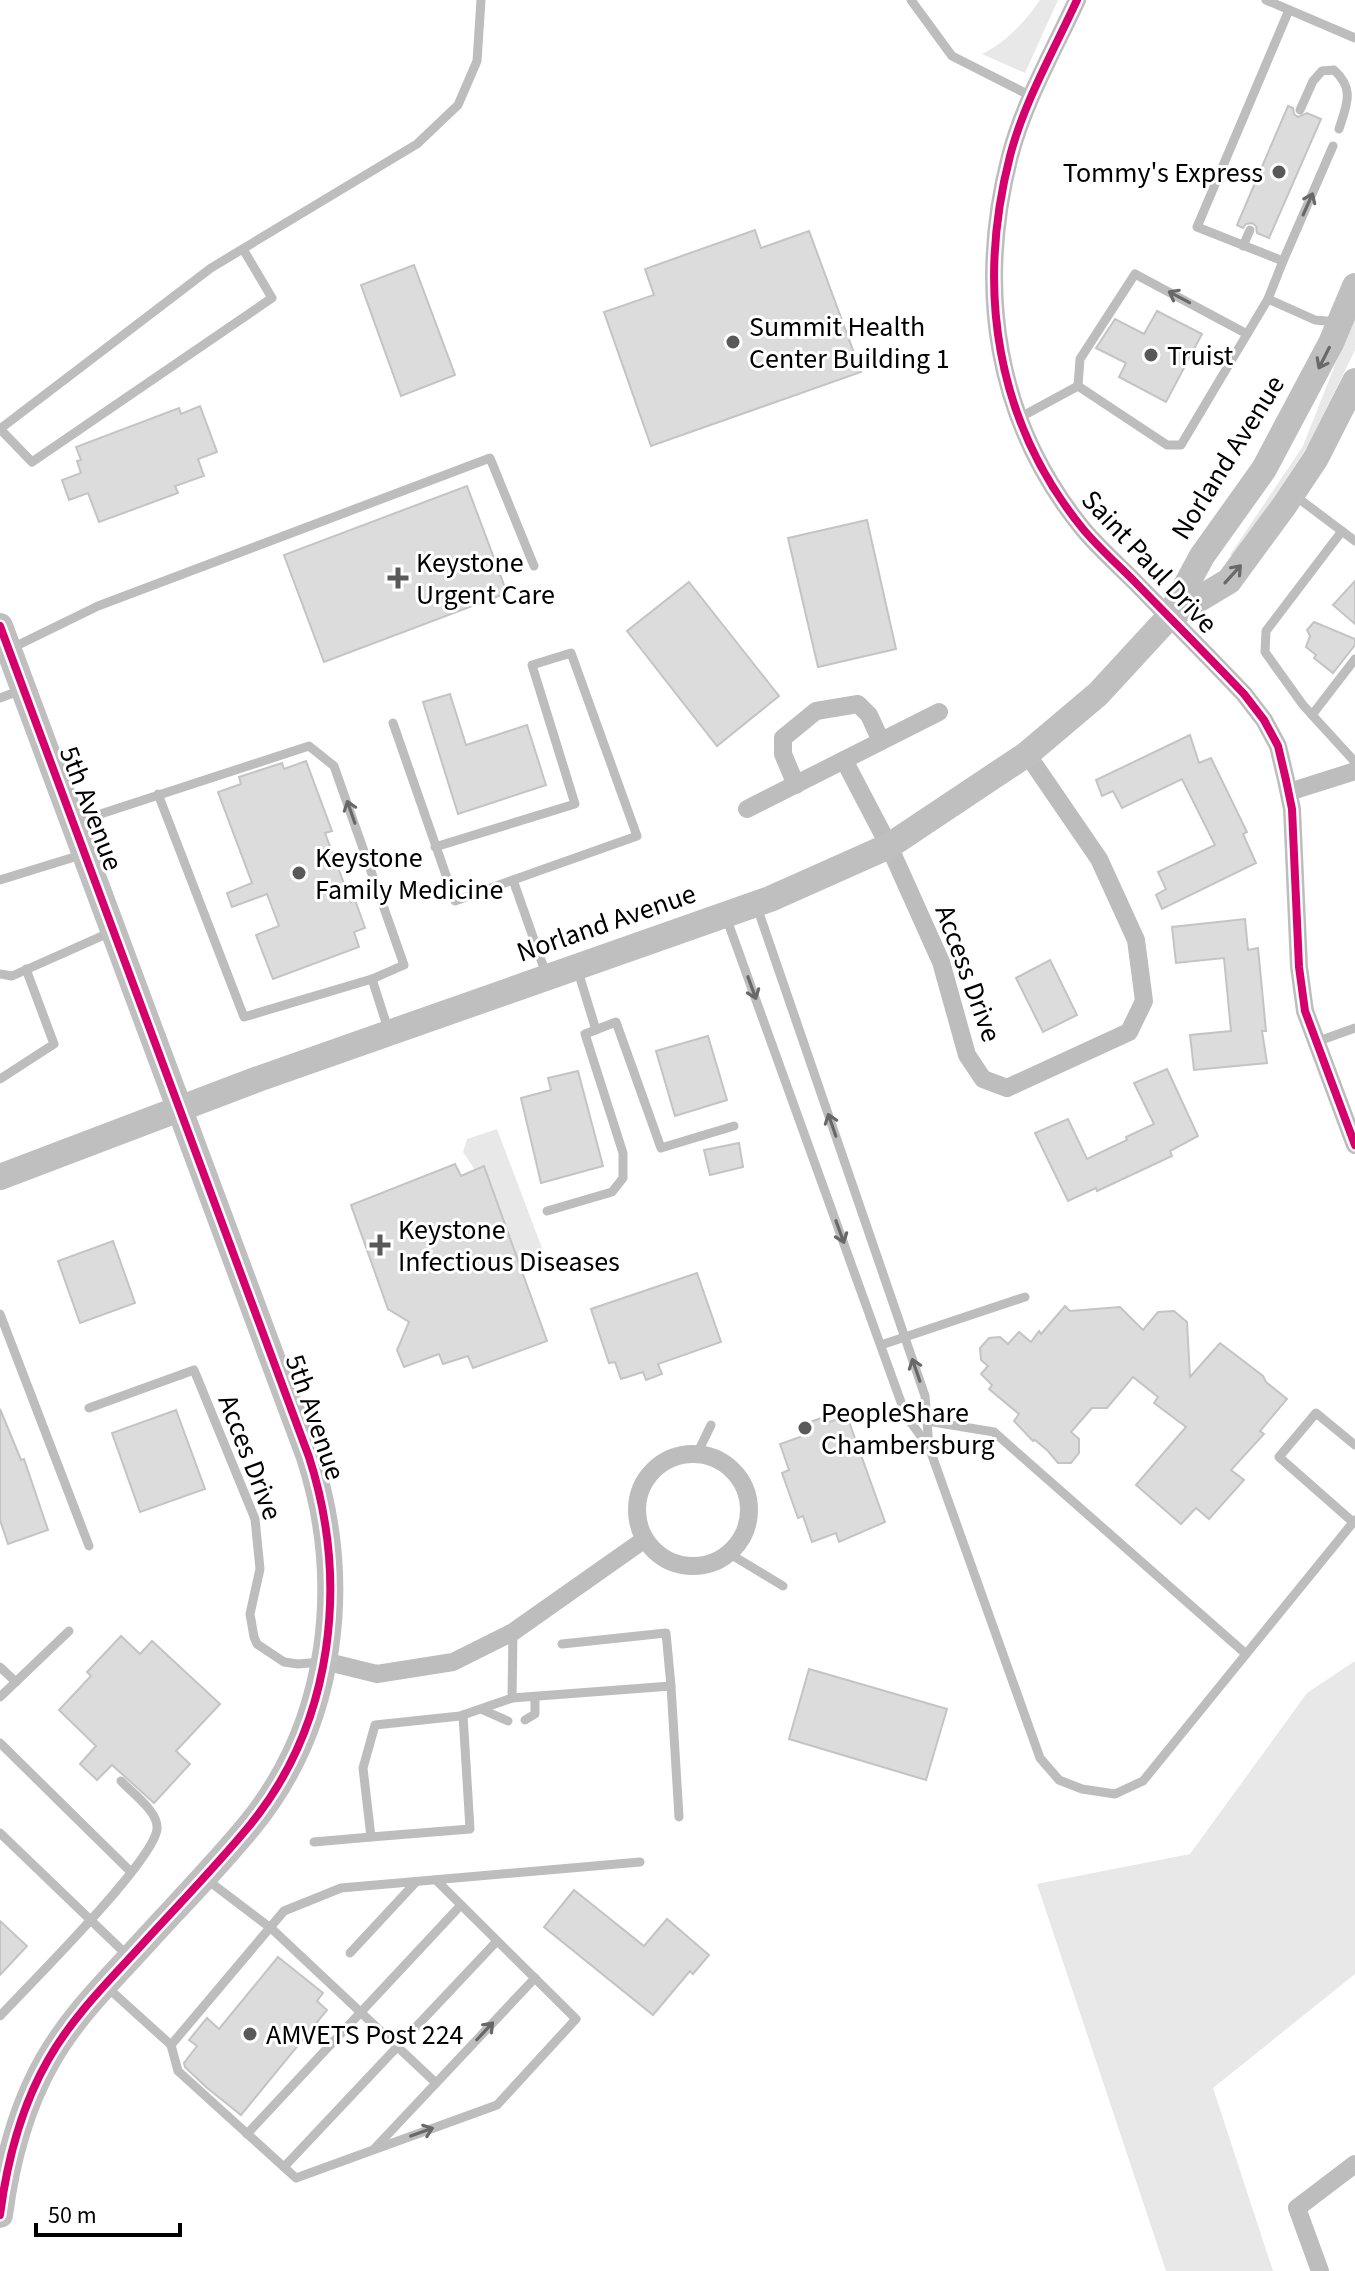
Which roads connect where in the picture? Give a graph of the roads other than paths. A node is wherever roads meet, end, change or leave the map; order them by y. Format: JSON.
{"nodes":[{"id":1,"x":481,"y":0,"type":"edge"},
{"id":2,"x":911,"y":0,"type":"edge"},
{"id":3,"x":1077,"y":0,"type":"edge"},
{"id":4,"x":1266,"y":0,"type":"edge"},
{"id":5,"x":1301,"y":0,"type":"edge"},
{"id":6,"x":1292,"y":11,"type":"junction"},
{"id":7,"x":1355,"y":38,"type":"edge"},
{"id":8,"x":1033,"y":97,"type":"junction"},
{"id":9,"x":1300,"y":110,"type":"dead end"},
{"id":10,"x":1339,"y":129,"type":"dead end"},
{"id":11,"x":1333,"y":146,"type":"dead end"},
{"id":12,"x":1250,"y":230,"type":"dead end"},
{"id":13,"x":1243,"y":246,"type":"junction"},
{"id":14,"x":243,"y":249,"type":"junction"},
{"id":15,"x":1283,"y":261,"type":"junction"},
{"id":16,"x":1355,"y":286,"type":"edge"},
{"id":17,"x":1268,"y":299,"type":"junction"},
{"id":18,"x":1340,"y":322,"type":"junction"},
{"id":19,"x":1247,"y":334,"type":"junction"},
{"id":20,"x":1355,"y":381,"type":"edge"},
{"id":21,"x":1078,"y":386,"type":"junction"},
{"id":22,"x":1019,"y":418,"type":"junction"},
{"id":23,"x":0,"y":429,"type":"edge"},
{"id":24,"x":1292,"y":494,"type":"junction"},
{"id":25,"x":1342,"y":531,"type":"junction"},
{"id":26,"x":1355,"y":541,"type":"edge"},
{"id":27,"x":534,"y":566,"type":"dead end"},
{"id":28,"x":1169,"y":617,"type":"junction"},
{"id":29,"x":4,"y":638,"type":"edge"},
{"id":30,"x":1355,"y":659,"type":"edge"},
{"id":31,"x":12,"y":694,"type":"edge"},
{"id":32,"x":939,"y":712,"type":"dead end"},
{"id":33,"x":1312,"y":715,"type":"junction"},
{"id":34,"x":393,"y":723,"type":"dead end"},
{"id":35,"x":881,"y":741,"type":"junction"},
{"id":36,"x":1027,"y":754,"type":"junction"},
{"id":37,"x":844,"y":760,"type":"junction"},
{"id":38,"x":1355,"y":762,"type":"edge"},
{"id":39,"x":1355,"y":771,"type":"edge"},
{"id":40,"x":796,"y":785,"type":"junction"},
{"id":41,"x":1289,"y":792,"type":"junction"},
{"id":42,"x":158,"y":794,"type":"junction"},
{"id":43,"x":747,"y":809,"type":"dead end"},
{"id":44,"x":74,"y":822,"type":"junction"},
{"id":45,"x":889,"y":846,"type":"junction"},
{"id":46,"x":435,"y":847,"type":"junction"},
{"id":47,"x":86,"y":853,"type":"junction"},
{"id":48,"x":0,"y":880,"type":"edge"},
{"id":49,"x":513,"y":880,"type":"junction"},
{"id":50,"x":755,"y":904,"type":"junction"},
{"id":51,"x":725,"y":914,"type":"junction"},
{"id":52,"x":114,"y":930,"type":"junction"},
{"id":53,"x":577,"y":966,"type":"junction"},
{"id":54,"x":26,"y":969,"type":"junction"},
{"id":55,"x":0,"y":974,"type":"edge"},
{"id":56,"x":547,"y":977,"type":"junction"},
{"id":57,"x":372,"y":979,"type":"junction"},
{"id":58,"x":1355,"y":1028,"type":"edge"},
{"id":59,"x":596,"y":1030,"type":"junction"},
{"id":60,"x":389,"y":1032,"type":"junction"},
{"id":61,"x":1316,"y":1042,"type":"junction"},
{"id":62,"x":0,"y":1079,"type":"edge"},
{"id":63,"x":181,"y":1108,"type":"junction"},
{"id":64,"x":734,"y":1126,"type":"dead end"},
{"id":65,"x":1355,"y":1145,"type":"edge"},
{"id":66,"x":0,"y":1177,"type":"edge"},
{"id":67,"x":547,"y":1211,"type":"dead end"},
{"id":68,"x":1025,"y":1297,"type":"dead end"},
{"id":69,"x":0,"y":1314,"type":"edge"},
{"id":70,"x":905,"y":1338,"type":"junction"},
{"id":71,"x":881,"y":1345,"type":"junction"},
{"id":72,"x":89,"y":1408,"type":"dead end"},
{"id":73,"x":927,"y":1421,"type":"junction"},
{"id":74,"x":711,"y":1425,"type":"dead end"},
{"id":75,"x":1355,"y":1445,"type":"edge"},
{"id":76,"x":929,"y":1447,"type":"junction"},
{"id":77,"x":697,"y":1454,"type":"junction"},
{"id":78,"x":1354,"y":1521,"type":"edge"},
{"id":79,"x":645,"y":1539,"type":"junction"},
{"id":80,"x":89,"y":1546,"type":"dead end"},
{"id":81,"x":730,"y":1554,"type":"junction"},
{"id":82,"x":783,"y":1586,"type":"dead end"},
{"id":83,"x":69,"y":1631,"type":"dead end"},
{"id":84,"x":513,"y":1632,"type":"junction"},
{"id":85,"x":562,"y":1644,"type":"dead end"},
{"id":86,"x":1246,"y":1654,"type":"junction"},
{"id":87,"x":324,"y":1661,"type":"junction"},
{"id":88,"x":0,"y":1667,"type":"edge"},
{"id":89,"x":16,"y":1682,"type":"junction"},
{"id":90,"x":671,"y":1686,"type":"junction"},
{"id":91,"x":0,"y":1697,"type":"edge"},
{"id":92,"x":535,"y":1697,"type":"junction"},
{"id":93,"x":512,"y":1698,"type":"junction"},
{"id":94,"x":483,"y":1710,"type":"junction"},
{"id":95,"x":463,"y":1715,"type":"junction"},
{"id":96,"x":525,"y":1720,"type":"dead end"},
{"id":97,"x":508,"y":1721,"type":"dead end"},
{"id":98,"x":0,"y":1743,"type":"edge"},
{"id":99,"x":121,"y":1781,"type":"dead end"},
{"id":100,"x":679,"y":1817,"type":"dead end"},
{"id":101,"x":0,"y":1833,"type":"edge"},
{"id":102,"x":371,"y":1837,"type":"junction"},
{"id":103,"x":314,"y":1842,"type":"dead end"},
{"id":104,"x":640,"y":1862,"type":"dead end"},
{"id":105,"x":131,"y":1872,"type":"junction"},
{"id":106,"x":203,"y":1877,"type":"junction"},
{"id":107,"x":436,"y":1880,"type":"junction"},
{"id":108,"x":416,"y":1882,"type":"junction"},
{"id":109,"x":461,"y":1905,"type":"junction"},
{"id":110,"x":90,"y":1920,"type":"junction"},
{"id":111,"x":272,"y":1929,"type":"junction"},
{"id":112,"x":497,"y":1941,"type":"junction"},
{"id":113,"x":350,"y":1953,"type":"dead end"},
{"id":114,"x":130,"y":1958,"type":"junction"},
{"id":115,"x":535,"y":1978,"type":"junction"},
{"id":116,"x":105,"y":1986,"type":"junction"},
{"id":117,"x":360,"y":2012,"type":"junction"},
{"id":118,"x":0,"y":2016,"type":"edge"},
{"id":119,"x":171,"y":2045,"type":"junction"},
{"id":120,"x":396,"y":2046,"type":"junction"},
{"id":121,"x":436,"y":2083,"type":"junction"},
{"id":122,"x":247,"y":2134,"type":"junction"},
{"id":123,"x":372,"y":2150,"type":"junction"},
{"id":124,"x":1355,"y":2164,"type":"edge"},
{"id":125,"x":284,"y":2167,"type":"junction"},
{"id":126,"x":0,"y":2215,"type":"edge"},
{"id":127,"x":1320,"y":2271,"type":"edge"}],
"edges":[{"from":1,"to":14,"type":"lane"},
{"from":2,"to":8,"type":"lane"},
{"from":3,"to":8,"type":"street","name":"Saint Paul Drive"},
{"from":4,"to":6,"type":"lane"},
{"from":5,"to":6,"type":"lane"},
{"from":6,"to":7,"type":"lane"},
{"from":6,"to":13,"type":"lane"},
{"from":8,"to":22,"type":"street","name":"Saint Paul Drive"},
{"from":9,"to":10,"type":"lane"},
{"from":15,"to":11,"type":"lane","one_way":true},
{"from":12,"to":13,"type":"lane"},
{"from":13,"to":15,"type":"lane"},
{"from":14,"to":23,"type":"lane"},
{"from":14,"to":23,"type":"lane"},
{"from":15,"to":17,"type":"lane"},
{"from":16,"to":18,"type":"main road","name":"Norland Avenue"},
{"from":17,"to":18,"type":"lane"},
{"from":17,"to":19,"type":"lane"},
{"from":18,"to":28,"type":"main road","name":"Norland Avenue","one_way":true},
{"from":19,"to":21,"type":"lane"},
{"from":19,"to":21,"type":"lane","one_way":true},
{"from":20,"to":24,"type":"main road","name":"Norland Avenue"},
{"from":21,"to":22,"type":"lane"},
{"from":22,"to":28,"type":"street","name":"Saint Paul Drive"},
{"from":24,"to":25,"type":"lane"},
{"from":28,"to":24,"type":"main road","name":"Norland Avenue","one_way":true},
{"from":25,"to":26,"type":"lane"},
{"from":25,"to":33,"type":"lane"},
{"from":27,"to":29,"type":"lane"},
{"from":28,"to":36,"type":"main road","name":"Norland Avenue"},
{"from":28,"to":41,"type":"street","name":"Saint Paul Drive"},
{"from":29,"to":31,"type":"main road","name":"5th Avenue"},
{"from":30,"to":33,"type":"lane"},
{"from":31,"to":44,"type":"main road","name":"5th Avenue"},
{"from":32,"to":35,"type":"street"},
{"from":33,"to":38,"type":"lane"},
{"from":34,"to":46,"type":"lane"},
{"from":35,"to":37,"type":"street"},
{"from":35,"to":40,"type":"street"},
{"from":36,"to":45,"type":"main road","name":"Norland Avenue"},
{"from":36,"to":45,"type":"street","name":"Access Drive"},
{"from":37,"to":40,"type":"street"},
{"from":37,"to":45,"type":"street","name":"Access Drive"},
{"from":39,"to":41,"type":"street"},
{"from":40,"to":43,"type":"street"},
{"from":41,"to":61,"type":"street","name":"Saint Paul Drive"},
{"from":42,"to":44,"type":"lane"},
{"from":42,"to":57,"type":"lane"},
{"from":57,"to":42,"type":"lane","one_way":true},
{"from":44,"to":47,"type":"main road","name":"5th Avenue"},
{"from":45,"to":50,"type":"main road","name":"Norland Avenue"},
{"from":46,"to":49,"type":"lane"},
{"from":46,"to":49,"type":"lane"},
{"from":47,"to":48,"type":"lane"},
{"from":47,"to":52,"type":"main road","name":"5th Avenue"},
{"from":49,"to":56,"type":"lane"},
{"from":50,"to":51,"type":"main road","name":"Norland Avenue"},
{"from":70,"to":50,"type":"lane","one_way":true},
{"from":51,"to":53,"type":"main road","name":"Norland Avenue"},
{"from":51,"to":71,"type":"lane","one_way":true},
{"from":52,"to":54,"type":"lane"},
{"from":52,"to":63,"type":"main road","name":"5th Avenue"},
{"from":53,"to":56,"type":"main road","name":"Norland Avenue"},
{"from":53,"to":59,"type":"lane"},
{"from":54,"to":55,"type":"lane"},
{"from":54,"to":62,"type":"lane"},
{"from":56,"to":60,"type":"main road","name":"Norland Avenue"},
{"from":57,"to":60,"type":"lane"},
{"from":58,"to":61,"type":"lane"},
{"from":59,"to":64,"type":"lane"},
{"from":59,"to":67,"type":"lane"},
{"from":60,"to":63,"type":"main road","name":"Norland Avenue"},
{"from":61,"to":65,"type":"street","name":"Saint Paul Drive"},
{"from":63,"to":66,"type":"main road","name":"Norland Avenue"},
{"from":63,"to":87,"type":"main road","name":"5th Avenue"},
{"from":68,"to":70,"type":"lane"},
{"from":69,"to":80,"type":"lane"},
{"from":70,"to":71,"type":"lane"},
{"from":73,"to":70,"type":"lane","one_way":true},
{"from":71,"to":76,"type":"lane"},
{"from":72,"to":87,"type":"lane","name":"Acces Drive"},
{"from":73,"to":76,"type":"lane"},
{"from":73,"to":86,"type":"lane"},
{"from":74,"to":77,"type":"lane"},
{"from":75,"to":78,"type":"lane"},
{"from":76,"to":86,"type":"lane"},
{"from":77,"to":79,"type":"street"},
{"from":77,"to":81,"type":"street"},
{"from":78,"to":86,"type":"lane"},
{"from":79,"to":81,"type":"street"},
{"from":79,"to":84,"type":"street"},
{"from":81,"to":82,"type":"lane"},
{"from":83,"to":89,"type":"lane"},
{"from":84,"to":87,"type":"street"},
{"from":84,"to":93,"type":"lane"},
{"from":85,"to":90,"type":"lane"},
{"from":87,"to":106,"type":"main road","name":"5th Avenue"},
{"from":88,"to":89,"type":"lane"},
{"from":89,"to":91,"type":"lane"},
{"from":90,"to":92,"type":"lane"},
{"from":90,"to":100,"type":"lane"},
{"from":92,"to":93,"type":"lane"},
{"from":92,"to":96,"type":"lane"},
{"from":93,"to":94,"type":"lane"},
{"from":94,"to":95,"type":"lane"},
{"from":94,"to":97,"type":"lane"},
{"from":95,"to":102,"type":"lane"},
{"from":95,"to":102,"type":"lane"},
{"from":98,"to":105,"type":"lane"},
{"from":99,"to":105,"type":"lane"},
{"from":101,"to":110,"type":"lane"},
{"from":102,"to":103,"type":"lane"},
{"from":104,"to":107,"type":"lane"},
{"from":105,"to":110,"type":"lane"},
{"from":106,"to":111,"type":"lane"},
{"from":106,"to":114,"type":"main road","name":"5th Avenue"},
{"from":107,"to":108,"type":"lane"},
{"from":107,"to":109,"type":"lane"},
{"from":108,"to":111,"type":"lane"},
{"from":108,"to":113,"type":"lane"},
{"from":109,"to":112,"type":"lane"},
{"from":109,"to":117,"type":"lane"},
{"from":110,"to":114,"type":"lane"},
{"from":110,"to":118,"type":"lane"},
{"from":111,"to":117,"type":"lane"},
{"from":111,"to":119,"type":"lane"},
{"from":112,"to":115,"type":"lane"},
{"from":112,"to":120,"type":"lane"},
{"from":114,"to":116,"type":"main road","name":"5th Avenue"},
{"from":121,"to":115,"type":"lane","one_way":true},
{"from":123,"to":115,"type":"lane","one_way":true},
{"from":116,"to":119,"type":"lane"},
{"from":116,"to":126,"type":"main road","name":"5th Avenue"},
{"from":117,"to":120,"type":"lane"},
{"from":117,"to":122,"type":"lane"},
{"from":119,"to":122,"type":"lane"},
{"from":120,"to":121,"type":"lane"},
{"from":120,"to":125,"type":"lane"},
{"from":121,"to":123,"type":"lane"},
{"from":122,"to":125,"type":"lane"},
{"from":123,"to":125,"type":"lane"},
{"from":124,"to":127,"type":"street"}]}
